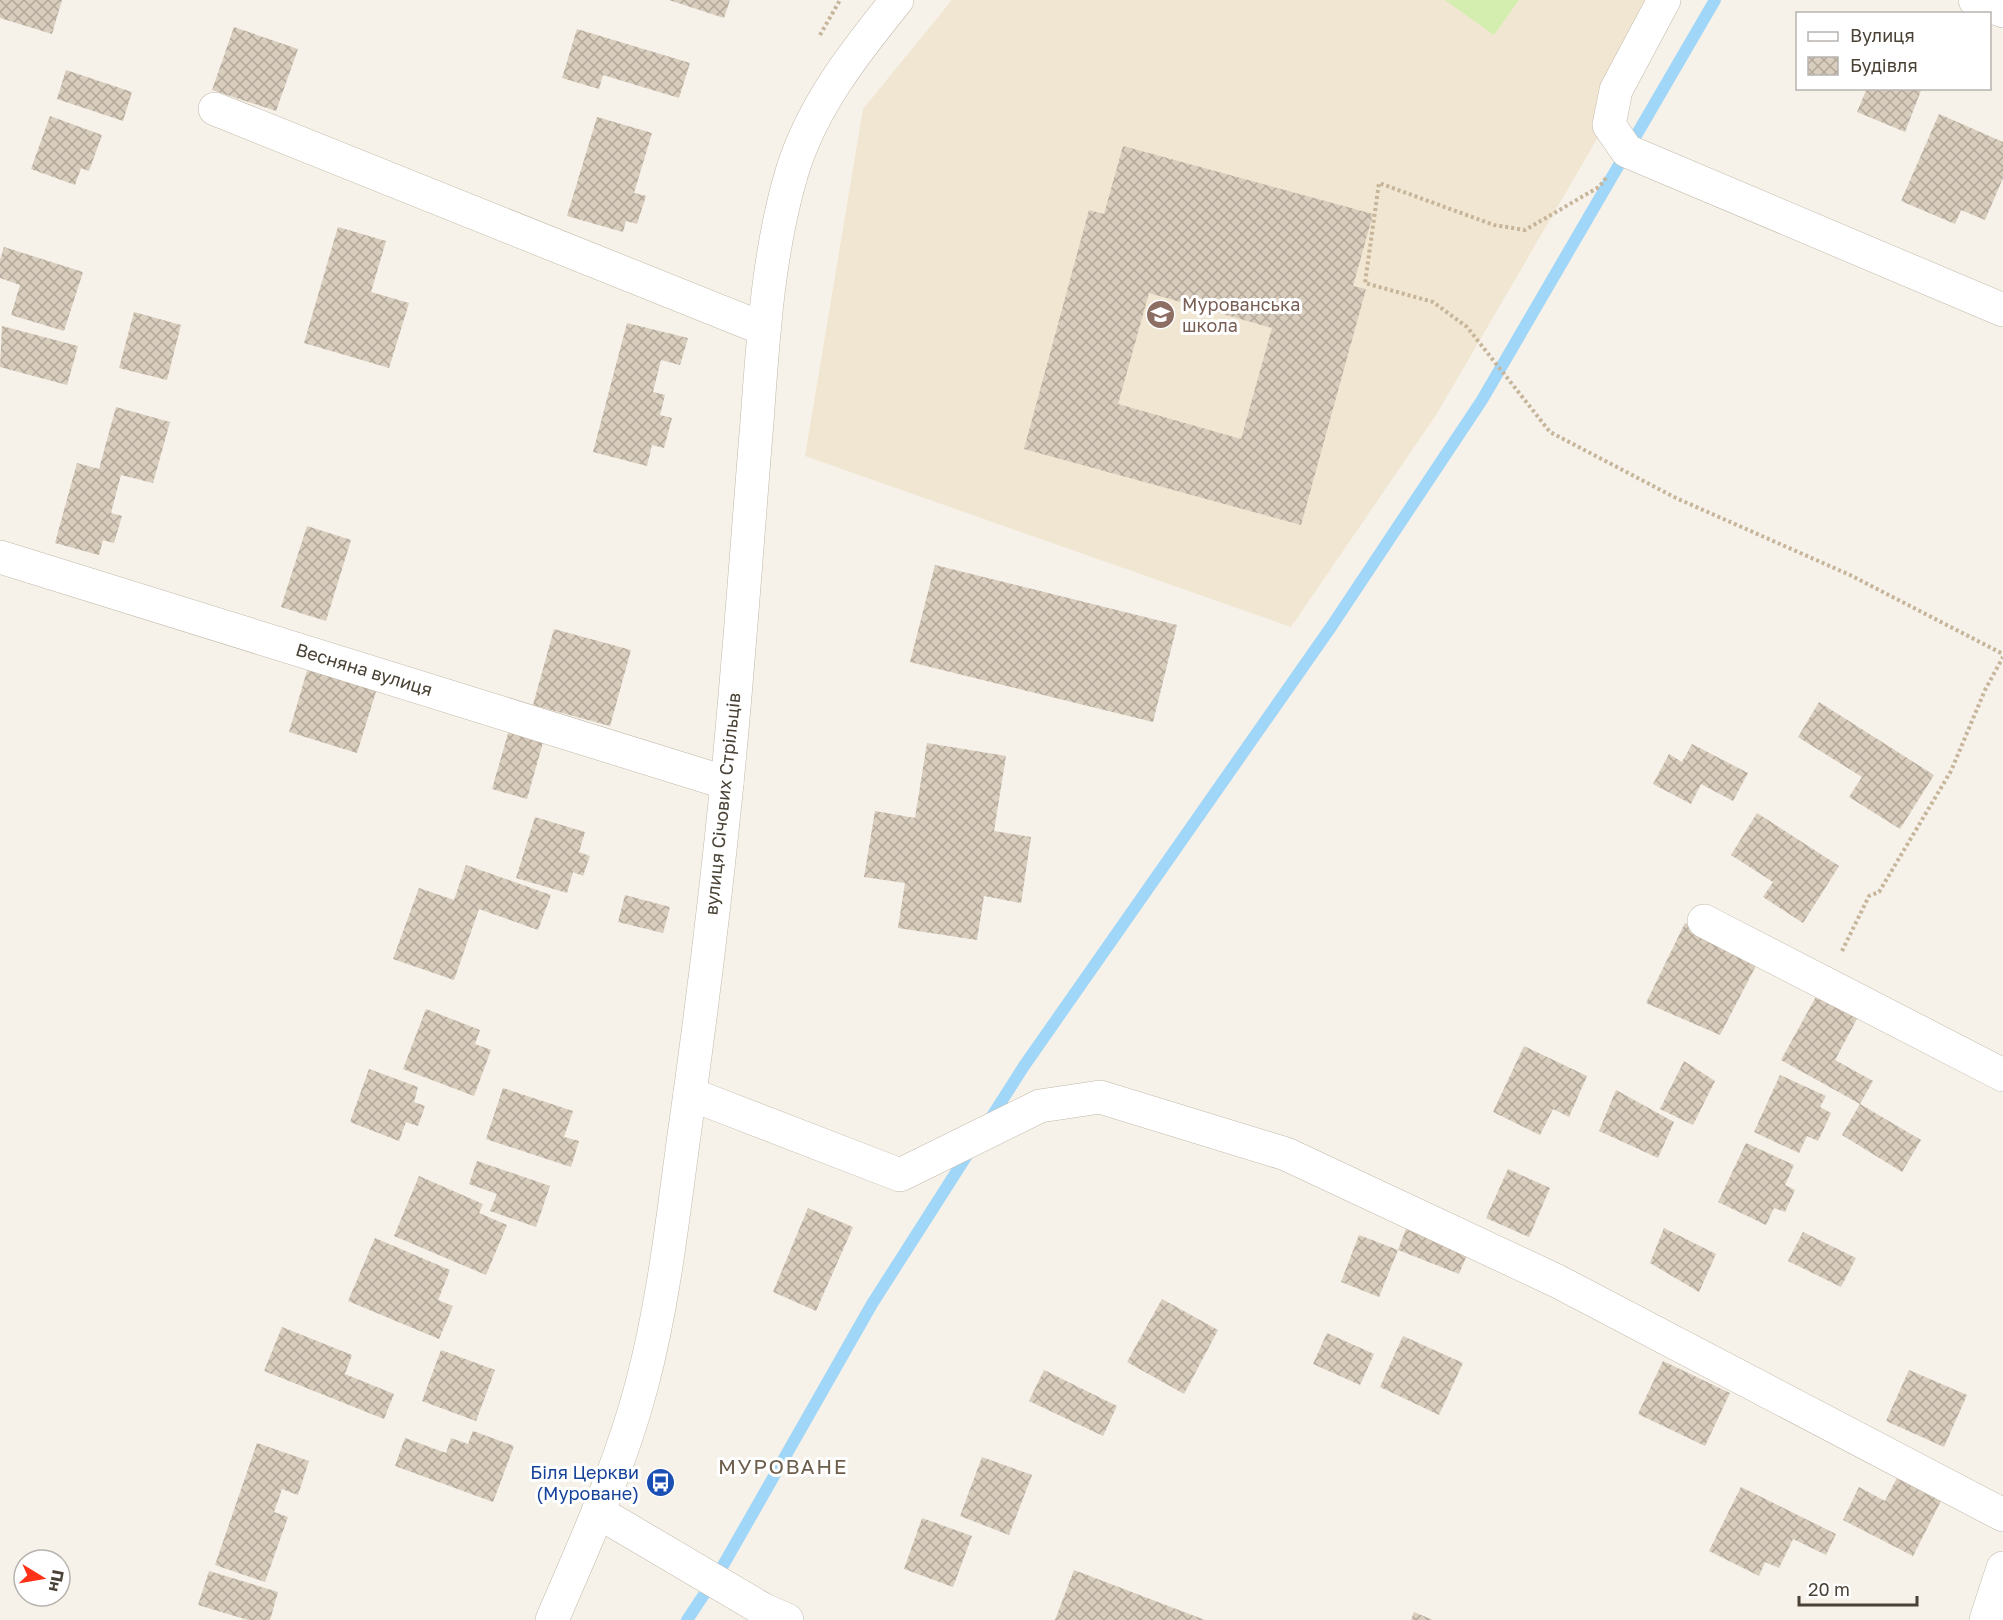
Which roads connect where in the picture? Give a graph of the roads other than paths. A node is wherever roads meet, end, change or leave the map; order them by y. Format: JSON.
{"nodes":[{"id":1,"x":897,"y":0,"type":"edge"},
{"id":2,"x":1664,"y":0,"type":"edge"},
{"id":3,"x":1975,"y":0,"type":"edge"},
{"id":4,"x":2003,"y":11,"type":"edge"},
{"id":5,"x":215,"y":109,"type":"dead end"},
{"id":6,"x":2003,"y":310,"type":"edge"},
{"id":7,"x":764,"y":329,"type":"junction"},
{"id":8,"x":0,"y":557,"type":"edge"},
{"id":9,"x":727,"y":783,"type":"junction"},
{"id":10,"x":1704,"y":921,"type":"dead end"},
{"id":11,"x":2003,"y":1075,"type":"edge"},
{"id":12,"x":690,"y":1095,"type":"junction"},
{"id":13,"x":598,"y":1512,"type":"junction"},
{"id":14,"x":2003,"y":1515,"type":"edge"},
{"id":15,"x":2003,"y":1568,"type":"edge"},
{"id":16,"x":776,"y":1615,"type":"edge"},
{"id":17,"x":552,"y":1620,"type":"edge"},
{"id":18,"x":1986,"y":1620,"type":"edge"}],
"edges":[{"from":1,"to":7,"type":"street","name":"вулиця Січових Стрільців"},
{"from":2,"to":6,"type":"street"},
{"from":3,"to":4,"type":"street"},
{"from":5,"to":7,"type":"street"},
{"from":7,"to":9,"type":"street","name":"вулиця Січових Стрільців"},
{"from":8,"to":9,"type":"street","name":"Весняна вулиця"},
{"from":9,"to":12,"type":"street","name":"вулиця Січових Стрільців"},
{"from":10,"to":11,"type":"street"},
{"from":12,"to":13,"type":"street","name":"вулиця Січових Стрільців"},
{"from":12,"to":14,"type":"street"},
{"from":13,"to":16,"type":"street"},
{"from":13,"to":17,"type":"street","name":"вулиця Січових Стрільців"},
{"from":15,"to":18,"type":"street"}]}
